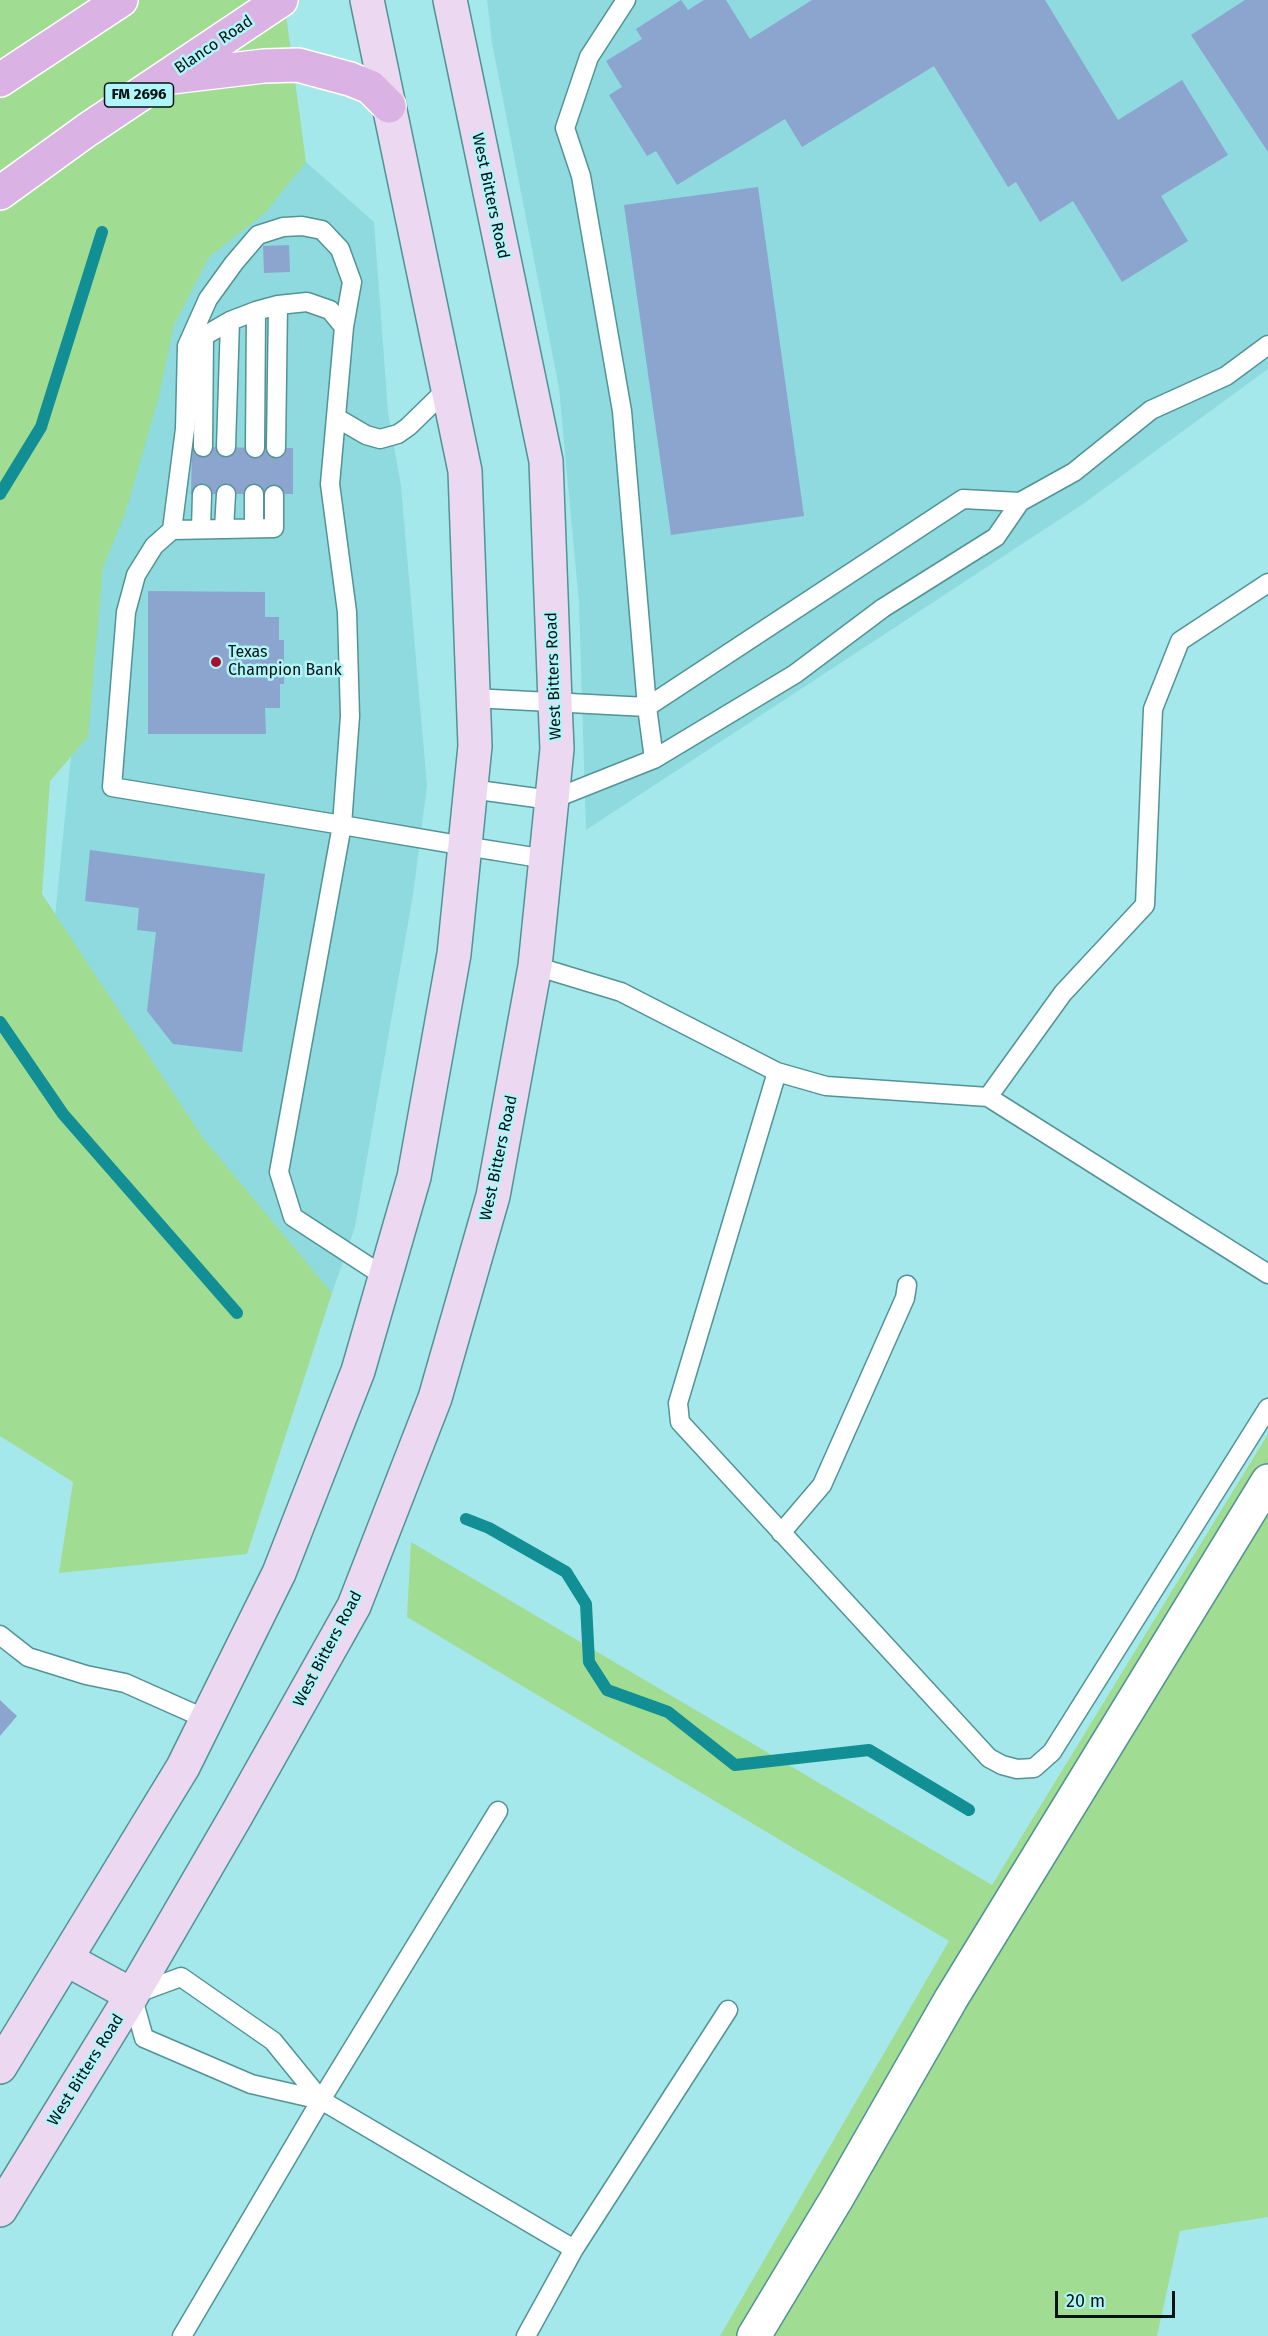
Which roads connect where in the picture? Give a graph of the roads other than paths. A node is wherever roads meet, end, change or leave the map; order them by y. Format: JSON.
{"nodes":[{"id":1,"x":121,"y":0,"type":"edge"},
{"id":2,"x":281,"y":0,"type":"edge"},
{"id":3,"x":367,"y":0,"type":"edge"},
{"id":4,"x":450,"y":0,"type":"edge"},
{"id":5,"x":626,"y":0,"type":"edge"},
{"id":6,"x":165,"y":78,"type":"junction"},
{"id":7,"x":0,"y":80,"type":"edge"},
{"id":8,"x":389,"y":106,"type":"junction"},
{"id":9,"x":0,"y":193,"type":"edge"},
{"id":10,"x":278,"y":305,"type":"junction"},
{"id":11,"x":256,"y":310,"type":"junction"},
{"id":12,"x":230,"y":321,"type":"junction"},
{"id":13,"x":344,"y":327,"type":"junction"},
{"id":14,"x":204,"y":336,"type":"junction"},
{"id":15,"x":1268,"y":345,"type":"edge"},
{"id":16,"x":187,"y":346,"type":"junction"},
{"id":17,"x":448,"y":388,"type":"junction"},
{"id":18,"x":337,"y":418,"type":"junction"},
{"id":19,"x":202,"y":447,"type":"dead end"},
{"id":20,"x":226,"y":447,"type":"dead end"},
{"id":21,"x":255,"y":448,"type":"dead end"},
{"id":22,"x":276,"y":448,"type":"dead end"},
{"id":23,"x":202,"y":494,"type":"dead end"},
{"id":24,"x":226,"y":494,"type":"dead end"},
{"id":25,"x":254,"y":494,"type":"dead end"},
{"id":26,"x":274,"y":495,"type":"dead end"},
{"id":27,"x":1020,"y":502,"type":"junction"},
{"id":28,"x":254,"y":528,"type":"junction"},
{"id":29,"x":201,"y":529,"type":"junction"},
{"id":30,"x":224,"y":529,"type":"junction"},
{"id":31,"x":172,"y":530,"type":"junction"},
{"id":32,"x":1268,"y":583,"type":"edge"},
{"id":33,"x":473,"y":698,"type":"junction"},
{"id":34,"x":555,"y":702,"type":"junction"},
{"id":35,"x":647,"y":706,"type":"junction"},
{"id":36,"x":654,"y":759,"type":"junction"},
{"id":37,"x":471,"y":789,"type":"junction"},
{"id":38,"x":551,"y":800,"type":"junction"},
{"id":39,"x":342,"y":825,"type":"junction"},
{"id":40,"x":465,"y":846,"type":"junction"},
{"id":41,"x":546,"y":859,"type":"junction"},
{"id":42,"x":535,"y":966,"type":"junction"},
{"id":43,"x":777,"y":1072,"type":"junction"},
{"id":44,"x":988,"y":1097,"type":"junction"},
{"id":45,"x":1268,"y":1274,"type":"edge"},
{"id":46,"x":385,"y":1277,"type":"junction"},
{"id":47,"x":907,"y":1285,"type":"dead end"},
{"id":48,"x":1268,"y":1408,"type":"edge"},
{"id":49,"x":1268,"y":1481,"type":"edge"},
{"id":50,"x":781,"y":1533,"type":"junction"},
{"id":51,"x":0,"y":1635,"type":"edge"},
{"id":52,"x":206,"y":1719,"type":"junction"},
{"id":53,"x":498,"y":1811,"type":"dead end"},
{"id":54,"x":66,"y":1959,"type":"junction"},
{"id":55,"x":132,"y":1995,"type":"junction"},
{"id":56,"x":728,"y":2010,"type":"dead end"},
{"id":57,"x":0,"y":2067,"type":"edge"},
{"id":58,"x":321,"y":2100,"type":"junction"},
{"id":59,"x":0,"y":2210,"type":"edge"},
{"id":60,"x":574,"y":2249,"type":"junction"},
{"id":61,"x":182,"y":2336,"type":"edge"},
{"id":62,"x":526,"y":2336,"type":"edge"},
{"id":63,"x":754,"y":2336,"type":"edge"}],
"edges":[{"from":1,"to":7,"type":"main road"},
{"from":2,"to":6,"type":"main road","name":"Blanco Road","number":"FM 2696"},
{"from":3,"to":8,"type":"main road"},
{"from":4,"to":34,"type":"main road","name":"West Bitters Road"},
{"from":5,"to":35,"type":"lane"},
{"from":6,"to":8,"type":"main road"},
{"from":6,"to":9,"type":"main road","name":"Blanco Road","number":"FM 2696"},
{"from":8,"to":17,"type":"main road"},
{"from":10,"to":11,"type":"lane"},
{"from":10,"to":13,"type":"lane"},
{"from":10,"to":22,"type":"lane"},
{"from":11,"to":12,"type":"lane"},
{"from":11,"to":21,"type":"lane"},
{"from":12,"to":14,"type":"lane"},
{"from":12,"to":20,"type":"lane"},
{"from":13,"to":16,"type":"lane"},
{"from":13,"to":18,"type":"lane"},
{"from":14,"to":16,"type":"lane"},
{"from":14,"to":19,"type":"lane"},
{"from":15,"to":27,"type":"lane"},
{"from":16,"to":31,"type":"lane"},
{"from":17,"to":18,"type":"lane"},
{"from":17,"to":33,"type":"main road"},
{"from":18,"to":39,"type":"lane"},
{"from":23,"to":29,"type":"lane"},
{"from":24,"to":30,"type":"lane"},
{"from":25,"to":28,"type":"lane"},
{"from":26,"to":28,"type":"lane"},
{"from":27,"to":35,"type":"lane"},
{"from":27,"to":36,"type":"lane"},
{"from":28,"to":30,"type":"lane"},
{"from":29,"to":30,"type":"lane"},
{"from":29,"to":31,"type":"lane"},
{"from":31,"to":39,"type":"lane"},
{"from":32,"to":44,"type":"lane"},
{"from":33,"to":34,"type":"lane"},
{"from":33,"to":37,"type":"main road"},
{"from":34,"to":35,"type":"lane"},
{"from":34,"to":38,"type":"main road","name":"West Bitters Road"},
{"from":35,"to":36,"type":"lane"},
{"from":36,"to":38,"type":"lane"},
{"from":37,"to":38,"type":"lane"},
{"from":37,"to":40,"type":"main road"},
{"from":38,"to":41,"type":"main road","name":"West Bitters Road"},
{"from":39,"to":40,"type":"lane"},
{"from":39,"to":46,"type":"lane"},
{"from":40,"to":41,"type":"lane"},
{"from":40,"to":46,"type":"main road"},
{"from":41,"to":42,"type":"main road","name":"West Bitters Road"},
{"from":42,"to":43,"type":"lane"},
{"from":42,"to":55,"type":"main road","name":"West Bitters Road"},
{"from":43,"to":44,"type":"lane"},
{"from":43,"to":50,"type":"lane"},
{"from":44,"to":45,"type":"lane"},
{"from":46,"to":52,"type":"main road"},
{"from":47,"to":50,"type":"lane"},
{"from":48,"to":50,"type":"lane"},
{"from":49,"to":63,"type":"street"},
{"from":51,"to":52,"type":"lane"},
{"from":52,"to":54,"type":"main road"},
{"from":53,"to":58,"type":"lane"},
{"from":54,"to":55,"type":"main road"},
{"from":54,"to":57,"type":"main road"},
{"from":55,"to":58,"type":"lane"},
{"from":55,"to":58,"type":"lane"},
{"from":55,"to":59,"type":"main road","name":"West Bitters Road"},
{"from":56,"to":60,"type":"lane"},
{"from":58,"to":60,"type":"lane"},
{"from":58,"to":61,"type":"lane"},
{"from":60,"to":62,"type":"lane"}]}
